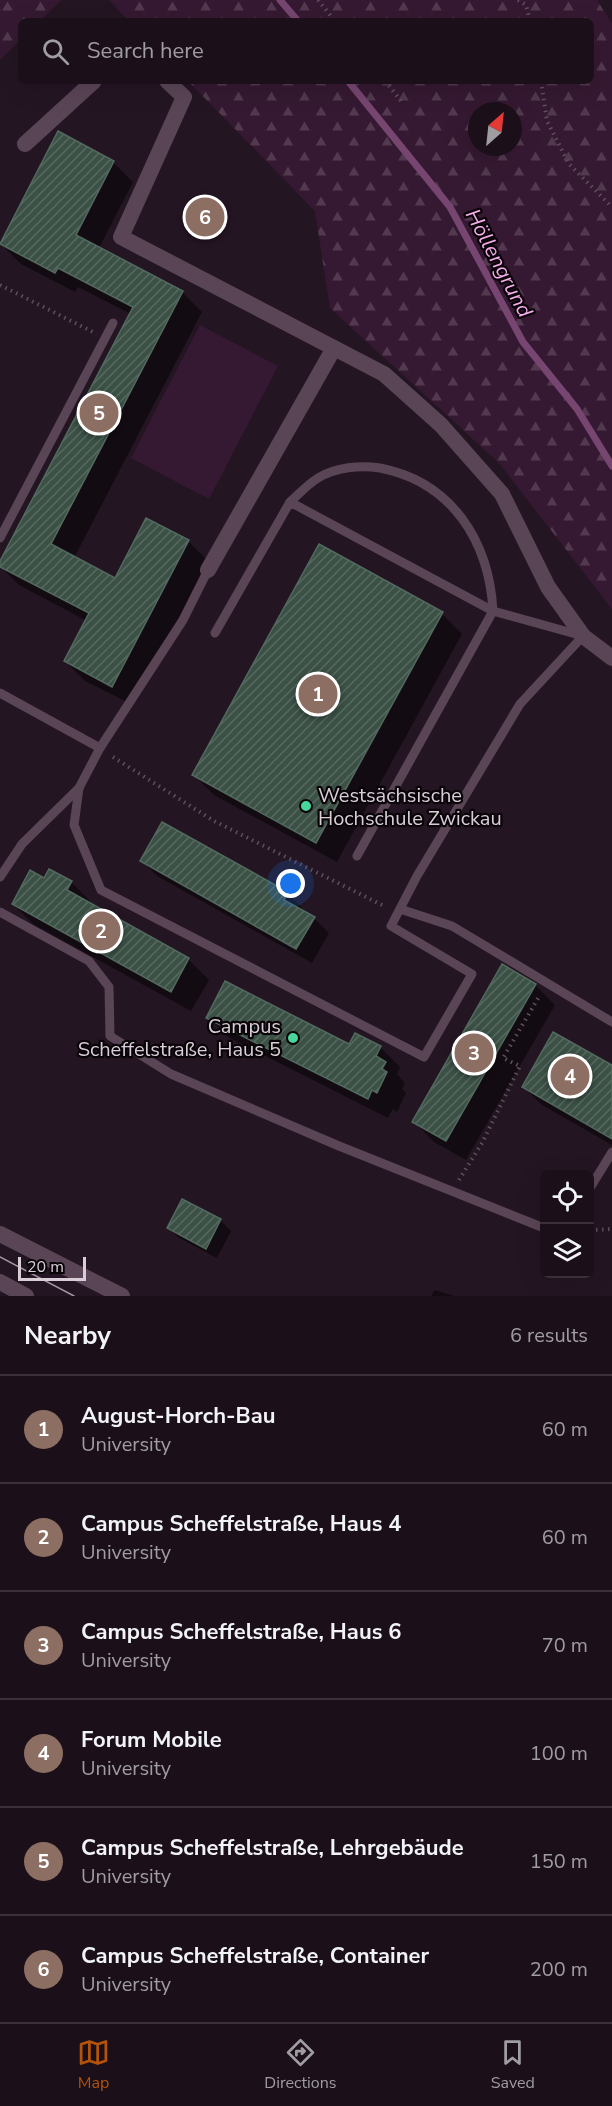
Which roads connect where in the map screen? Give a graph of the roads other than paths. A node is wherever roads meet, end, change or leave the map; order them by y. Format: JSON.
{"nodes":[{"id":1,"x":91,"y":84,"type":"edge"},
{"id":2,"x":170,"y":84,"type":"edge"},
{"id":3,"x":25,"y":144,"type":"dead end"},
{"id":4,"x":113,"y":323,"type":"dead end"},
{"id":5,"x":334,"y":348,"type":"junction"},
{"id":6,"x":290,"y":502,"type":"junction"},
{"id":7,"x":0,"y":538,"type":"edge"},
{"id":8,"x":208,"y":570,"type":"joint"},
{"id":9,"x":493,"y":611,"type":"junction"},
{"id":10,"x":215,"y":633,"type":"dead end"},
{"id":11,"x":583,"y":636,"type":"junction"},
{"id":12,"x":612,"y":658,"type":"edge"},
{"id":13,"x":0,"y":693,"type":"edge"},
{"id":14,"x":100,"y":748,"type":"junction"},
{"id":15,"x":79,"y":788,"type":"junction"},
{"id":16,"x":357,"y":856,"type":"dead end"},
{"id":17,"x":0,"y":877,"type":"edge"},
{"id":18,"x":400,"y":909,"type":"junction"},
{"id":19,"x":0,"y":912,"type":"edge"},
{"id":20,"x":612,"y":1022,"type":"edge"},
{"id":21,"x":612,"y":1152,"type":"edge"},
{"id":22,"x":594,"y":1181,"type":"edge"},
{"id":23,"x":540,"y":1226,"type":"edge"},
{"id":24,"x":0,"y":1234,"type":"edge"},
{"id":25,"x":0,"y":1282,"type":"edge"},
{"id":26,"x":26,"y":1296,"type":"edge"},
{"id":27,"x":122,"y":1296,"type":"edge"}],
"edges":[{"from":1,"to":3,"type":"street"},
{"from":2,"to":5,"type":"street"},
{"from":4,"to":7,"type":"lane"},
{"from":5,"to":8,"type":"street"},
{"from":5,"to":11,"type":"street"},
{"from":6,"to":9,"type":"lane"},
{"from":6,"to":9,"type":"lane"},
{"from":6,"to":10,"type":"lane"},
{"from":8,"to":14,"type":"lane"},
{"from":9,"to":11,"type":"lane"},
{"from":9,"to":16,"type":"lane"},
{"from":11,"to":12,"type":"street"},
{"from":11,"to":18,"type":"lane"},
{"from":13,"to":14,"type":"lane"},
{"from":14,"to":15,"type":"lane"},
{"from":15,"to":17,"type":"lane"},
{"from":15,"to":18,"type":"lane"},
{"from":18,"to":20,"type":"lane"},
{"from":19,"to":23,"type":"lane"},
{"from":21,"to":22,"type":"lane"},
{"from":24,"to":27,"type":"street"},
{"from":25,"to":26,"type":"street"}]}
